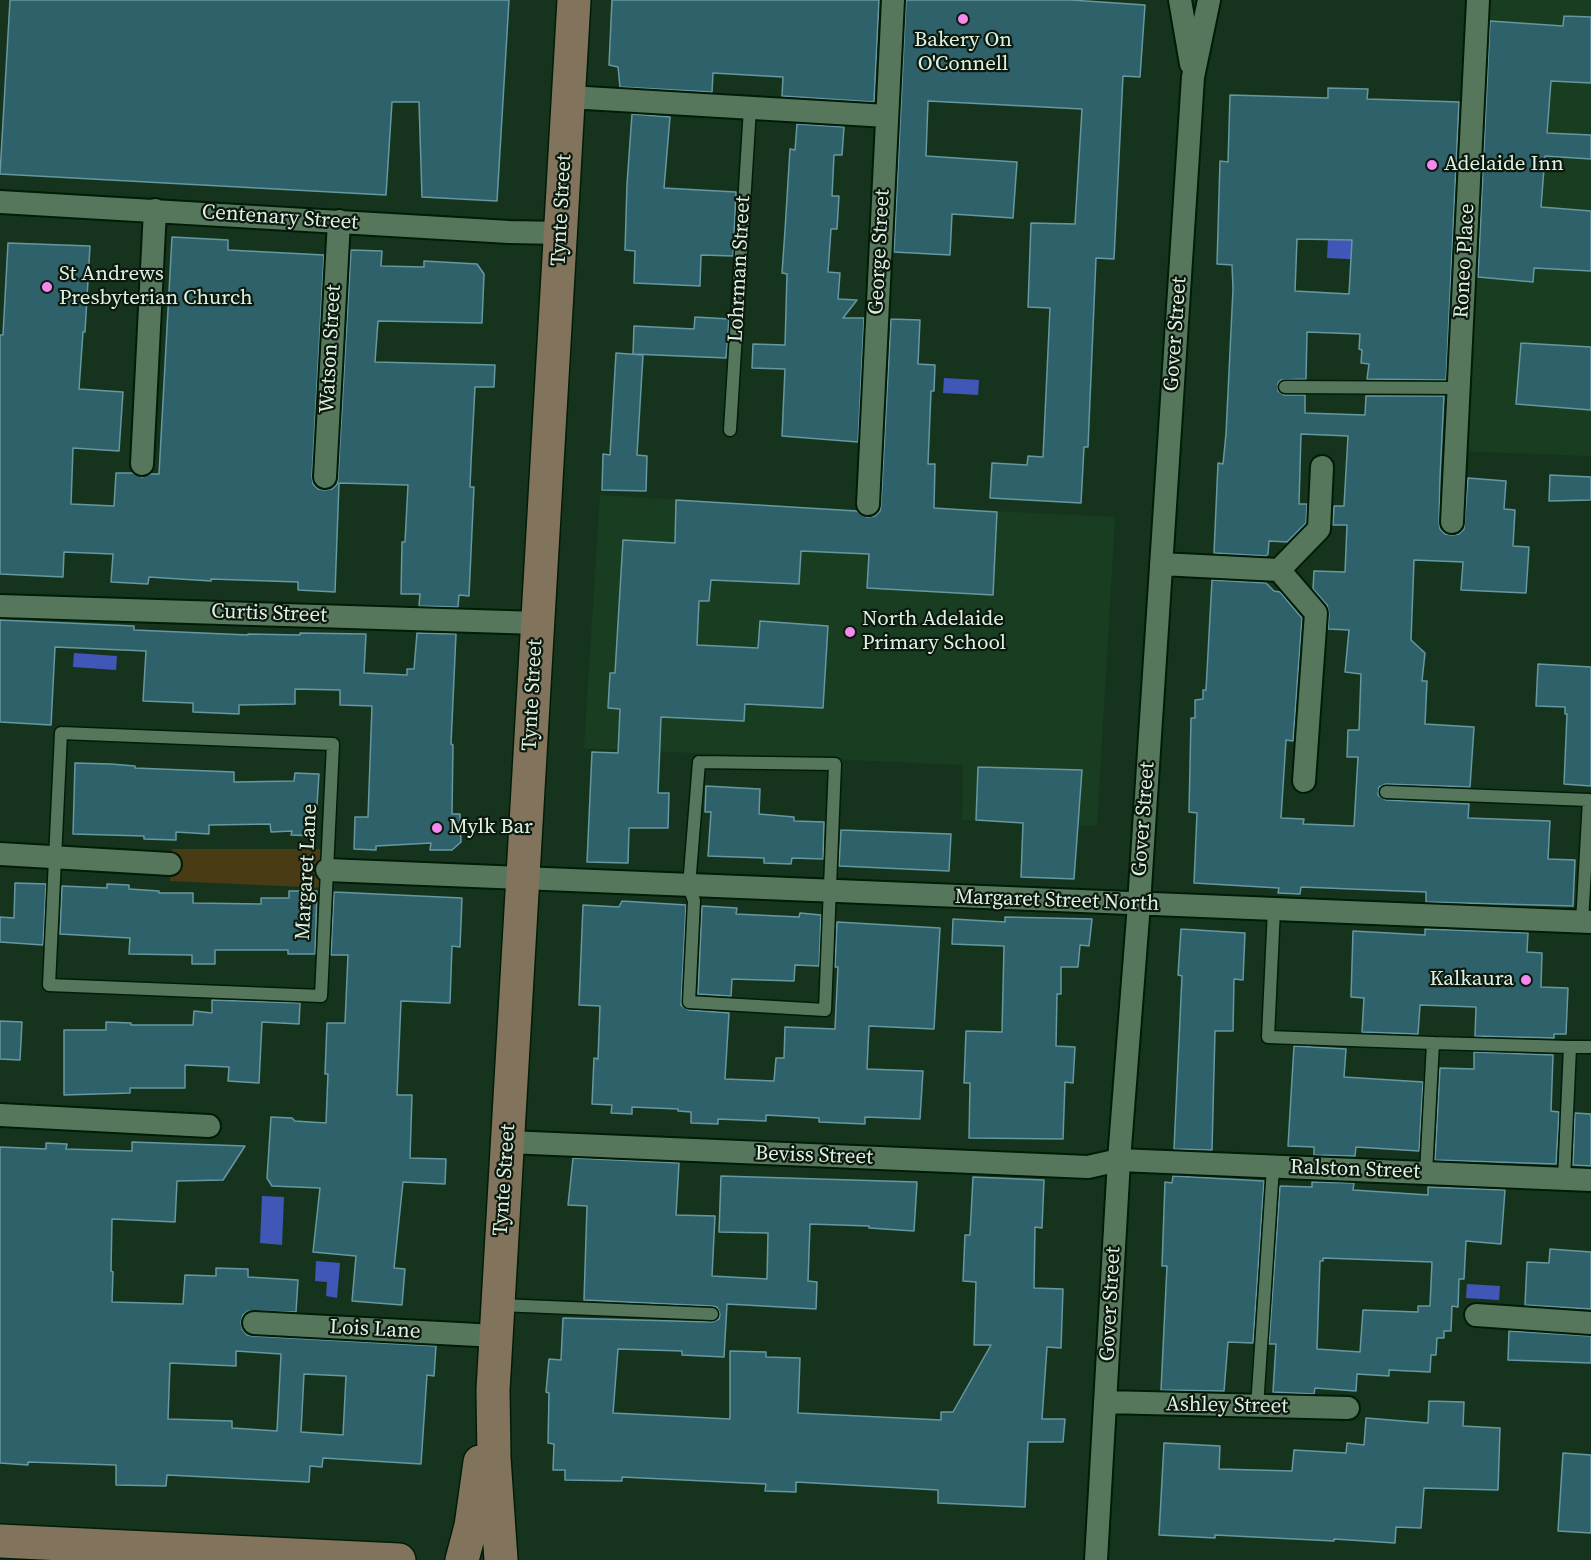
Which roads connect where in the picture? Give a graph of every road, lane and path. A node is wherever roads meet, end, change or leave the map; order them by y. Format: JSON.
{"nodes":[{"id":1,"x":574,"y":0,"type":"edge"},
{"id":2,"x":893,"y":0,"type":"edge"},
{"id":3,"x":1180,"y":0,"type":"edge"},
{"id":4,"x":1209,"y":0,"type":"edge"},
{"id":5,"x":1478,"y":0,"type":"edge"},
{"id":6,"x":1193,"y":77,"type":"junction"},
{"id":7,"x":569,"y":97,"type":"junction"},
{"id":8,"x":750,"y":108,"type":"junction"},
{"id":9,"x":887,"y":116,"type":"junction"},
{"id":10,"x":0,"y":202,"type":"edge"},
{"id":11,"x":155,"y":210,"type":"junction"},
{"id":12,"x":339,"y":221,"type":"junction"},
{"id":13,"x":561,"y":233,"type":"junction"},
{"id":14,"x":1285,"y":387,"type":"dead end"},
{"id":15,"x":1458,"y":388,"type":"junction"},
{"id":16,"x":730,"y":430,"type":"dead end"},
{"id":17,"x":142,"y":464,"type":"dead end"},
{"id":18,"x":1322,"y":467,"type":"dead end"},
{"id":19,"x":325,"y":477,"type":"dead end"},
{"id":20,"x":867,"y":504,"type":"dead end"},
{"id":21,"x":1452,"y":522,"type":"dead end"},
{"id":22,"x":1161,"y":564,"type":"junction"},
{"id":23,"x":1279,"y":570,"type":"junction"},
{"id":24,"x":0,"y":606,"type":"edge"},
{"id":25,"x":538,"y":622,"type":"junction"},
{"id":26,"x":1304,"y":781,"type":"dead end"},
{"id":27,"x":1386,"y":792,"type":"dead end"},
{"id":28,"x":0,"y":854,"type":"edge"},
{"id":29,"x":55,"y":856,"type":"junction"},
{"id":30,"x":170,"y":864,"type":"dead end"},
{"id":31,"x":327,"y":870,"type":"junction"},
{"id":32,"x":523,"y":879,"type":"junction"},
{"id":33,"x":689,"y":886,"type":"junction"},
{"id":34,"x":830,"y":892,"type":"junction"},
{"id":35,"x":1139,"y":904,"type":"junction"},
{"id":36,"x":1274,"y":909,"type":"junction"},
{"id":37,"x":1587,"y":922,"type":"edge"},
{"id":38,"x":1433,"y":1043,"type":"junction"},
{"id":39,"x":1570,"y":1047,"type":"junction"},
{"id":40,"x":1591,"y":1047,"type":"edge"},
{"id":41,"x":0,"y":1115,"type":"edge"},
{"id":42,"x":209,"y":1126,"type":"dead end"},
{"id":43,"x":508,"y":1142,"type":"junction"},
{"id":44,"x":1119,"y":1160,"type":"junction"},
{"id":45,"x":1273,"y":1167,"type":"junction"},
{"id":46,"x":1426,"y":1173,"type":"junction"},
{"id":47,"x":1564,"y":1179,"type":"junction"},
{"id":48,"x":1591,"y":1180,"type":"edge"},
{"id":49,"x":712,"y":1314,"type":"dead end"},
{"id":50,"x":1476,"y":1315,"type":"dead end"},
{"id":51,"x":497,"y":1320,"type":"junction"},
{"id":52,"x":254,"y":1323,"type":"dead end"},
{"id":53,"x":1591,"y":1323,"type":"edge"},
{"id":54,"x":493,"y":1390,"type":"junction"},
{"id":55,"x":1105,"y":1402,"type":"junction"},
{"id":56,"x":1257,"y":1407,"type":"junction"},
{"id":57,"x":1348,"y":1408,"type":"dead end"},
{"id":58,"x":0,"y":1540,"type":"edge"},
{"id":59,"x":399,"y":1560,"type":"edge"},
{"id":60,"x":462,"y":1560,"type":"edge"},
{"id":61,"x":501,"y":1560,"type":"edge"},
{"id":62,"x":1096,"y":1560,"type":"edge"}],
"edges":[{"from":1,"to":7,"type":"street","name":"Tynte Street"},
{"from":2,"to":9,"type":"street","name":"George Street"},
{"from":3,"to":6,"type":"street","name":"Gover Street"},
{"from":4,"to":6,"type":"street","name":"Gover Street"},
{"from":5,"to":15,"type":"street","name":"Roneo Place"},
{"from":6,"to":22,"type":"street","name":"Gover Street"},
{"from":7,"to":8,"type":"street"},
{"from":7,"to":13,"type":"street","name":"Tynte Street"},
{"from":8,"to":9,"type":"street"},
{"from":8,"to":16,"type":"lane","name":"Lohrman Street"},
{"from":9,"to":20,"type":"street","name":"George Street"},
{"from":10,"to":11,"type":"street","name":"Centenary Street"},
{"from":11,"to":12,"type":"street","name":"Centenary Street"},
{"from":11,"to":17,"type":"street"},
{"from":12,"to":13,"type":"street","name":"Centenary Street"},
{"from":12,"to":19,"type":"street","name":"Watson Street"},
{"from":13,"to":25,"type":"street","name":"Tynte Street"},
{"from":14,"to":15,"type":"lane"},
{"from":15,"to":21,"type":"street","name":"Roneo Place"},
{"from":18,"to":23,"type":"street"},
{"from":22,"to":23,"type":"street"},
{"from":22,"to":35,"type":"street","name":"Gover Street"},
{"from":23,"to":26,"type":"street"},
{"from":24,"to":25,"type":"street","name":"Curtis Street"},
{"from":25,"to":32,"type":"street","name":"Tynte Street"},
{"from":27,"to":37,"type":"lane"},
{"from":28,"to":29,"type":"street"},
{"from":29,"to":30,"type":"street"},
{"from":29,"to":31,"type":"lane","name":"Margaret Lane"},
{"from":29,"to":31,"type":"lane","name":"Margaret Lane"},
{"from":31,"to":32,"type":"street","name":"Margaret Street North"},
{"from":32,"to":33,"type":"street","name":"Margaret Street North"},
{"from":32,"to":43,"type":"street","name":"Tynte Street"},
{"from":33,"to":34,"type":"street","name":"Margaret Street North"},
{"from":33,"to":34,"type":"lane"},
{"from":33,"to":34,"type":"lane"},
{"from":34,"to":35,"type":"street","name":"Margaret Street North"},
{"from":35,"to":36,"type":"street","name":"Margaret Street North"},
{"from":35,"to":44,"type":"street","name":"Gover Street"},
{"from":36,"to":37,"type":"street","name":"Margaret Street North"},
{"from":36,"to":38,"type":"lane"},
{"from":38,"to":39,"type":"lane"},
{"from":38,"to":46,"type":"lane"},
{"from":39,"to":40,"type":"lane"},
{"from":39,"to":47,"type":"lane"},
{"from":41,"to":42,"type":"street"},
{"from":43,"to":44,"type":"street","name":"Beviss Street"},
{"from":43,"to":51,"type":"street","name":"Tynte Street"},
{"from":44,"to":45,"type":"street","name":"Ralston Street"},
{"from":44,"to":55,"type":"street","name":"Gover Street"},
{"from":45,"to":46,"type":"street","name":"Ralston Street"},
{"from":45,"to":56,"type":"lane"},
{"from":46,"to":47,"type":"street","name":"Ralston Street"},
{"from":47,"to":48,"type":"street","name":"Ralston Street"},
{"from":49,"to":51,"type":"lane"},
{"from":50,"to":53,"type":"street"},
{"from":51,"to":52,"type":"street","name":"Lois Lane"},
{"from":51,"to":54,"type":"street","name":"Tynte Street"},
{"from":54,"to":60,"type":"street","name":"Tynte Street"},
{"from":54,"to":61,"type":"street","name":"Tynte Street"},
{"from":55,"to":56,"type":"street","name":"Ashley Street"},
{"from":55,"to":62,"type":"street","name":"Gover Street"},
{"from":56,"to":57,"type":"street","name":"Ashley Street"},
{"from":58,"to":59,"type":"street"}]}
